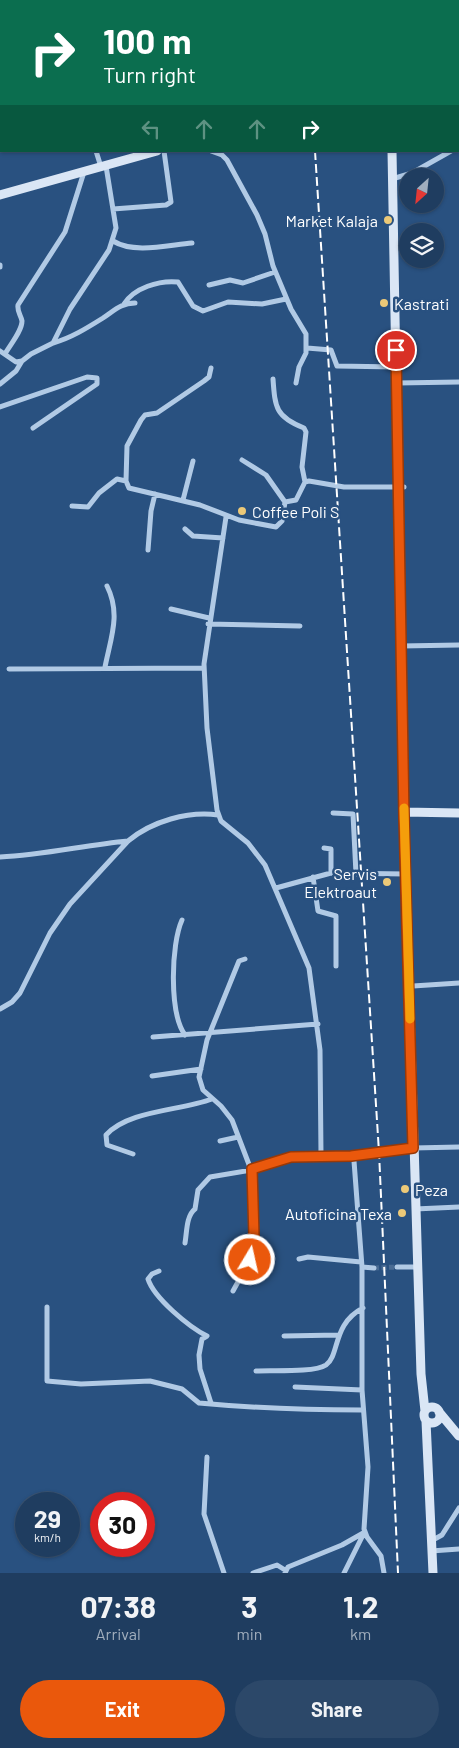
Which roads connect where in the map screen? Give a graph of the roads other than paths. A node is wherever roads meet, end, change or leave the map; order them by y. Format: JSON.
{"nodes":[{"id":1,"x":96,"y":152,"type":"edge"},
{"id":2,"x":154,"y":152,"type":"edge"},
{"id":3,"x":164,"y":152,"type":"edge"},
{"id":4,"x":214,"y":152,"type":"edge"},
{"id":5,"x":392,"y":152,"type":"edge"},
{"id":6,"x":449,"y":152,"type":"edge"},
{"id":7,"x":104,"y":167,"type":"junction"},
{"id":8,"x":84,"y":172,"type":"junction"},
{"id":9,"x":392,"y":179,"type":"junction"},
{"id":10,"x":0,"y":195,"type":"edge"},
{"id":11,"x":113,"y":209,"type":"junction"},
{"id":12,"x":113,"y":241,"type":"junction"},
{"id":13,"x":192,"y":243,"type":"dead end"},
{"id":14,"x":275,"y":272,"type":"junction"},
{"id":15,"x":209,"y":285,"type":"dead end"},
{"id":16,"x":286,"y":299,"type":"junction"},
{"id":17,"x":135,"y":303,"type":"dead end"},
{"id":18,"x":124,"y":304,"type":"junction"},
{"id":19,"x":53,"y":343,"type":"junction"},
{"id":20,"x":307,"y":348,"type":"junction"},
{"id":21,"x":2,"y":352,"type":"edge"},
{"id":22,"x":22,"y":361,"type":"junction"},
{"id":23,"x":397,"y":367,"type":"junction"},
{"id":24,"x":211,"y":368,"type":"dead end"},
{"id":25,"x":273,"y":379,"type":"dead end"},
{"id":26,"x":459,"y":382,"type":"edge"},
{"id":27,"x":296,"y":383,"type":"dead end"},
{"id":28,"x":397,"y":383,"type":"junction"},
{"id":29,"x":0,"y":384,"type":"edge"},
{"id":30,"x":0,"y":407,"type":"edge"},
{"id":31,"x":33,"y":428,"type":"dead end"},
{"id":32,"x":193,"y":460,"type":"dead end"},
{"id":33,"x":242,"y":460,"type":"dead end"},
{"id":34,"x":126,"y":481,"type":"junction"},
{"id":35,"x":306,"y":482,"type":"junction"},
{"id":36,"x":402,"y":487,"type":"junction"},
{"id":37,"x":155,"y":494,"type":"junction"},
{"id":38,"x":183,"y":500,"type":"junction"},
{"id":39,"x":285,"y":502,"type":"junction"},
{"id":40,"x":72,"y":506,"type":"dead end"},
{"id":41,"x":226,"y":517,"type":"junction"},
{"id":42,"x":185,"y":529,"type":"dead end"},
{"id":43,"x":223,"y":538,"type":"junction"},
{"id":44,"x":148,"y":550,"type":"dead end"},
{"id":45,"x":107,"y":586,"type":"dead end"},
{"id":46,"x":171,"y":609,"type":"dead end"},
{"id":47,"x":209,"y":621,"type":"junction"},
{"id":48,"x":300,"y":626,"type":"dead end"},
{"id":49,"x":459,"y":645,"type":"edge"},
{"id":50,"x":401,"y":646,"type":"junction"},
{"id":51,"x":105,"y":667,"type":"junction"},
{"id":52,"x":8,"y":668,"type":"dead end"},
{"id":53,"x":204,"y":668,"type":"junction"},
{"id":54,"x":404,"y":812,"type":"junction"},
{"id":55,"x":333,"y":813,"type":"dead end"},
{"id":56,"x":459,"y":813,"type":"edge"},
{"id":57,"x":218,"y":815,"type":"junction"},
{"id":58,"x":128,"y":841,"type":"junction"},
{"id":59,"x":324,"y":848,"type":"dead end"},
{"id":60,"x":0,"y":857,"type":"edge"},
{"id":61,"x":331,"y":873,"type":"junction"},
{"id":62,"x":356,"y":874,"type":"junction"},
{"id":63,"x":406,"y":874,"type":"junction"},
{"id":64,"x":313,"y":877,"type":"junction"},
{"id":65,"x":276,"y":888,"type":"junction"},
{"id":66,"x":182,"y":920,"type":"dead end"},
{"id":67,"x":245,"y":959,"type":"dead end"},
{"id":68,"x":336,"y":966,"type":"dead end"},
{"id":69,"x":459,"y":982,"type":"edge"},
{"id":70,"x":414,"y":986,"type":"dead end"},
{"id":71,"x":0,"y":1010,"type":"edge"},
{"id":72,"x":318,"y":1024,"type":"junction"},
{"id":73,"x":210,"y":1034,"type":"junction"},
{"id":74,"x":185,"y":1035,"type":"junction"},
{"id":75,"x":153,"y":1037,"type":"dead end"},
{"id":76,"x":201,"y":1069,"type":"junction"},
{"id":77,"x":152,"y":1076,"type":"dead end"},
{"id":78,"x":212,"y":1099,"type":"junction"},
{"id":79,"x":238,"y":1137,"type":"junction"},
{"id":80,"x":220,"y":1141,"type":"dead end"},
{"id":81,"x":459,"y":1147,"type":"edge"},
{"id":82,"x":413,"y":1148,"type":"junction"},
{"id":83,"x":133,"y":1154,"type":"dead end"},
{"id":84,"x":321,"y":1155,"type":"junction"},
{"id":85,"x":354,"y":1157,"type":"junction"},
{"id":86,"x":252,"y":1169,"type":"junction"},
{"id":87,"x":459,"y":1208,"type":"edge"},
{"id":88,"x":415,"y":1209,"type":"junction"},
{"id":89,"x":185,"y":1243,"type":"dead end"},
{"id":90,"x":299,"y":1259,"type":"dead end"},
{"id":91,"x":362,"y":1265,"type":"junction"},
{"id":92,"x":397,"y":1267,"type":"tunnel mouth"},
{"id":93,"x":417,"y":1267,"type":"junction"},
{"id":94,"x":374,"y":1268,"type":"tunnel mouth"},
{"id":95,"x":159,"y":1271,"type":"dead end"},
{"id":96,"x":233,"y":1291,"type":"dead end"},
{"id":97,"x":47,"y":1308,"type":"dead end"},
{"id":98,"x":363,"y":1308,"type":"junction"},
{"id":99,"x":338,"y":1335,"type":"junction"},
{"id":100,"x":284,"y":1336,"type":"dead end"},
{"id":101,"x":256,"y":1371,"type":"dead end"},
{"id":102,"x":295,"y":1387,"type":"dead end"},
{"id":103,"x":423,"y":1387,"type":"junction"},
{"id":104,"x":362,"y":1390,"type":"junction"},
{"id":105,"x":211,"y":1403,"type":"junction"},
{"id":106,"x":362,"y":1410,"type":"junction"},
{"id":107,"x":434,"y":1417,"type":"junction"},
{"id":108,"x":456,"y":1432,"type":"edge"},
{"id":109,"x":207,"y":1456,"type":"dead end"},
{"id":110,"x":459,"y":1508,"type":"edge"},
{"id":111,"x":365,"y":1532,"type":"junction"},
{"id":112,"x":431,"y":1541,"type":"junction"},
{"id":113,"x":459,"y":1549,"type":"edge"},
{"id":114,"x":432,"y":1551,"type":"junction"},
{"id":115,"x":285,"y":1572,"type":"edge"},
{"id":116,"x":224,"y":1573,"type":"edge"},
{"id":117,"x":253,"y":1573,"type":"edge"},
{"id":118,"x":344,"y":1573,"type":"edge"},
{"id":119,"x":384,"y":1573,"type":"edge"},
{"id":120,"x":432,"y":1573,"type":"edge"}],
"edges":[{"from":1,"to":7,"type":"street"},
{"from":2,"to":7,"type":"main road"},
{"from":3,"to":11,"type":"street"},
{"from":4,"to":14,"type":"street"},
{"from":5,"to":9,"type":"main road"},
{"from":6,"to":9,"type":"street"},
{"from":7,"to":8,"type":"main road"},
{"from":7,"to":11,"type":"street"},
{"from":8,"to":10,"type":"main road"},
{"from":8,"to":21,"type":"street"},
{"from":9,"to":23,"type":"main road"},
{"from":11,"to":12,"type":"street"},
{"from":12,"to":13,"type":"street"},
{"from":12,"to":19,"type":"street"},
{"from":14,"to":15,"type":"street"},
{"from":14,"to":16,"type":"street"},
{"from":16,"to":18,"type":"street"},
{"from":16,"to":20,"type":"street"},
{"from":17,"to":18,"type":"street"},
{"from":18,"to":19,"type":"street"},
{"from":19,"to":22,"type":"street"},
{"from":20,"to":23,"type":"street"},
{"from":20,"to":27,"type":"street"},
{"from":21,"to":22,"type":"street"},
{"from":22,"to":29,"type":"street"},
{"from":23,"to":28,"type":"main road"},
{"from":24,"to":34,"type":"street"},
{"from":25,"to":35,"type":"street"},
{"from":26,"to":28,"type":"street"},
{"from":28,"to":36,"type":"main road"},
{"from":30,"to":31,"type":"street"},
{"from":32,"to":38,"type":"street"},
{"from":33,"to":39,"type":"street"},
{"from":34,"to":37,"type":"street"},
{"from":34,"to":40,"type":"street"},
{"from":35,"to":36,"type":"street"},
{"from":35,"to":39,"type":"street"},
{"from":36,"to":50,"type":"main road"},
{"from":37,"to":38,"type":"street"},
{"from":37,"to":44,"type":"street"},
{"from":38,"to":41,"type":"street"},
{"from":39,"to":41,"type":"street"},
{"from":41,"to":43,"type":"street"},
{"from":42,"to":43,"type":"street"},
{"from":43,"to":47,"type":"street"},
{"from":45,"to":51,"type":"street"},
{"from":46,"to":47,"type":"street"},
{"from":47,"to":48,"type":"street"},
{"from":47,"to":53,"type":"street"},
{"from":49,"to":50,"type":"street"},
{"from":50,"to":54,"type":"main road"},
{"from":51,"to":52,"type":"street"},
{"from":51,"to":53,"type":"street"},
{"from":53,"to":57,"type":"street"},
{"from":54,"to":56,"type":"main road"},
{"from":54,"to":63,"type":"main road"},
{"from":55,"to":62,"type":"street"},
{"from":57,"to":58,"type":"street"},
{"from":57,"to":65,"type":"street"},
{"from":58,"to":60,"type":"street"},
{"from":58,"to":71,"type":"street"},
{"from":59,"to":61,"type":"street"},
{"from":61,"to":62,"type":"street"},
{"from":61,"to":64,"type":"street"},
{"from":62,"to":63,"type":"street"},
{"from":63,"to":82,"type":"main road"},
{"from":64,"to":65,"type":"street"},
{"from":64,"to":68,"type":"street"},
{"from":65,"to":72,"type":"street"},
{"from":66,"to":74,"type":"street"},
{"from":67,"to":73,"type":"street"},
{"from":69,"to":70,"type":"street"},
{"from":72,"to":73,"type":"street"},
{"from":72,"to":84,"type":"street"},
{"from":73,"to":74,"type":"street"},
{"from":73,"to":76,"type":"street"},
{"from":74,"to":75,"type":"street"},
{"from":76,"to":77,"type":"street"},
{"from":76,"to":78,"type":"street"},
{"from":78,"to":79,"type":"street"},
{"from":78,"to":83,"type":"street"},
{"from":79,"to":80,"type":"street"},
{"from":79,"to":86,"type":"street"},
{"from":81,"to":82,"type":"street"},
{"from":82,"to":85,"type":"street"},
{"from":82,"to":88,"type":"main road"},
{"from":84,"to":85,"type":"street"},
{"from":84,"to":86,"type":"street"},
{"from":85,"to":91,"type":"street"},
{"from":86,"to":89,"type":"street"},
{"from":86,"to":96,"type":"street"},
{"from":87,"to":88,"type":"street"},
{"from":88,"to":93,"type":"main road"},
{"from":90,"to":91,"type":"street"},
{"from":91,"to":94,"type":"street"},
{"from":91,"to":98,"type":"street"},
{"from":92,"to":93,"type":"street"},
{"from":93,"to":103,"type":"main road"},
{"from":95,"to":105,"type":"street"},
{"from":97,"to":105,"type":"street"},
{"from":98,"to":99,"type":"street"},
{"from":98,"to":104,"type":"street"},
{"from":99,"to":100,"type":"street"},
{"from":99,"to":101,"type":"street"},
{"from":102,"to":104,"type":"street"},
{"from":103,"to":107,"type":"main road"},
{"from":103,"to":107,"type":"main road"},
{"from":104,"to":106,"type":"street"},
{"from":105,"to":106,"type":"street"},
{"from":106,"to":111,"type":"street"},
{"from":107,"to":108,"type":"main road"},
{"from":107,"to":112,"type":"main road"},
{"from":109,"to":116,"type":"street"},
{"from":110,"to":112,"type":"street"},
{"from":111,"to":115,"type":"street"},
{"from":111,"to":118,"type":"street"},
{"from":111,"to":119,"type":"street"},
{"from":112,"to":114,"type":"main road"},
{"from":113,"to":114,"type":"street"},
{"from":114,"to":120,"type":"main road"},
{"from":115,"to":117,"type":"street"}]}
